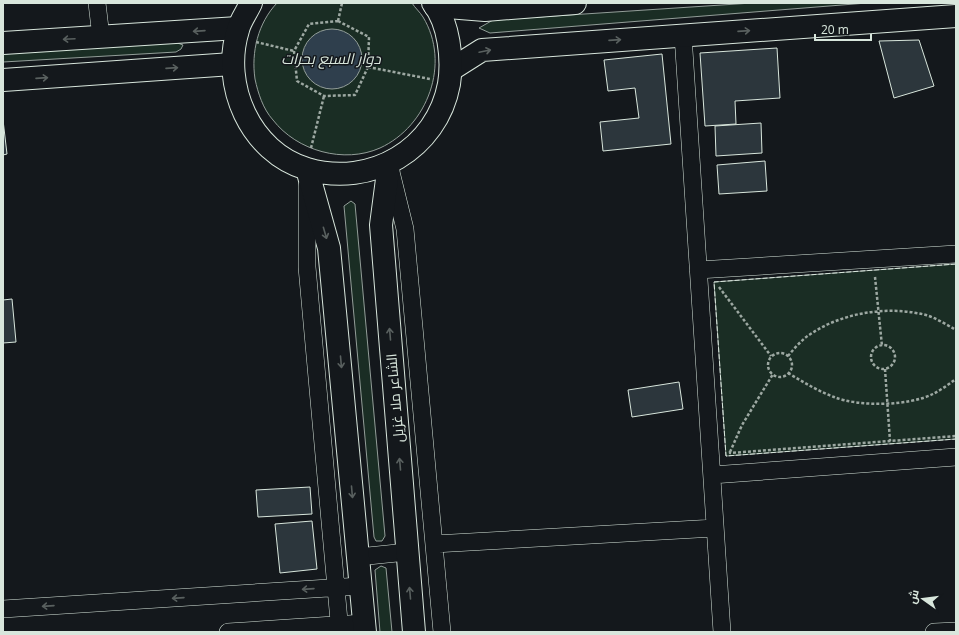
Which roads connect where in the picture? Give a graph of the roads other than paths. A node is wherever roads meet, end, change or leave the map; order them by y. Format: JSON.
{"nodes":[{"id":1,"x":97,"y":3,"type":"edge"},
{"id":2,"x":251,"y":3,"type":"edge"},
{"id":3,"x":576,"y":3,"type":"edge"},
{"id":4,"x":434,"y":5,"type":"edge"},
{"id":5,"x":905,"y":11,"type":"edge"},
{"id":6,"x":956,"y":16,"type":"edge"},
{"id":7,"x":238,"y":28,"type":"junction"},
{"id":8,"x":683,"y":35,"type":"junction"},
{"id":9,"x":101,"y":37,"type":"junction"},
{"id":10,"x":3,"y":43,"type":"edge"},
{"id":11,"x":232,"y":64,"type":"junction"},
{"id":12,"x":443,"y":75,"type":"junction"},
{"id":13,"x":3,"y":80,"type":"edge"},
{"id":14,"x":389,"y":164,"type":"junction"},
{"id":15,"x":307,"y":169,"type":"junction"},
{"id":16,"x":956,"y":254,"type":"edge"},
{"id":17,"x":698,"y":270,"type":"junction"},
{"id":18,"x":956,"y":457,"type":"edge"},
{"id":19,"x":712,"y":475,"type":"junction"},
{"id":20,"x":715,"y":528,"type":"junction"},
{"id":21,"x":434,"y":544,"type":"junction"},
{"id":22,"x":407,"y":552,"type":"junction"},
{"id":23,"x":358,"y":557,"type":"junction"},
{"id":24,"x":360,"y":586,"type":"junction"},
{"id":25,"x":336,"y":587,"type":"junction"},
{"id":26,"x":3,"y":609,"type":"edge"},
{"id":27,"x":340,"y":628,"type":"edge"},
{"id":28,"x":364,"y":628,"type":"edge"},
{"id":29,"x":956,"y":631,"type":"edge"},
{"id":30,"x":228,"y":632,"type":"edge"},
{"id":31,"x":414,"y":632,"type":"edge"},
{"id":32,"x":442,"y":632,"type":"edge"},
{"id":33,"x":722,"y":632,"type":"edge"},
{"id":34,"x":934,"y":632,"type":"edge"}],
"edges":[{"from":1,"to":9,"type":"street"},
{"from":2,"to":7,"type":"main road"},
{"from":3,"to":4,"type":"main road"},
{"from":4,"to":12,"type":"main road"},
{"from":5,"to":6,"type":"main road"},
{"from":8,"to":5,"type":"main road","one_way":true},
{"from":7,"to":9,"type":"main road","one_way":true},
{"from":7,"to":11,"type":"main road"},
{"from":12,"to":8,"type":"main road","one_way":true},
{"from":8,"to":17,"type":"street"},
{"from":9,"to":10,"type":"main road","one_way":true},
{"from":13,"to":11,"type":"main road","one_way":true},
{"from":11,"to":15,"type":"main road"},
{"from":12,"to":14,"type":"main road"},
{"from":14,"to":15,"type":"main road"},
{"from":14,"to":21,"type":"street"},
{"from":22,"to":14,"type":"main road","name":"الشاعر ملا غزيل","one_way":true},
{"from":15,"to":23,"type":"main road","one_way":true},
{"from":15,"to":25,"type":"street"},
{"from":16,"to":17,"type":"street"},
{"from":17,"to":19,"type":"street"},
{"from":18,"to":19,"type":"street"},
{"from":19,"to":20,"type":"street"},
{"from":20,"to":21,"type":"street"},
{"from":20,"to":33,"type":"street"},
{"from":21,"to":32,"type":"street"},
{"from":22,"to":23,"type":"street"},
{"from":31,"to":22,"type":"main road","name":"الشاعر ملا غزيل","one_way":true},
{"from":23,"to":24,"type":"main road"},
{"from":24,"to":25,"type":"street"},
{"from":24,"to":28,"type":"main road"},
{"from":25,"to":26,"type":"street","one_way":true},
{"from":25,"to":27,"type":"street"},
{"from":27,"to":28,"type":"street"},
{"from":27,"to":30,"type":"street"},
{"from":29,"to":34,"type":"street"}]}
